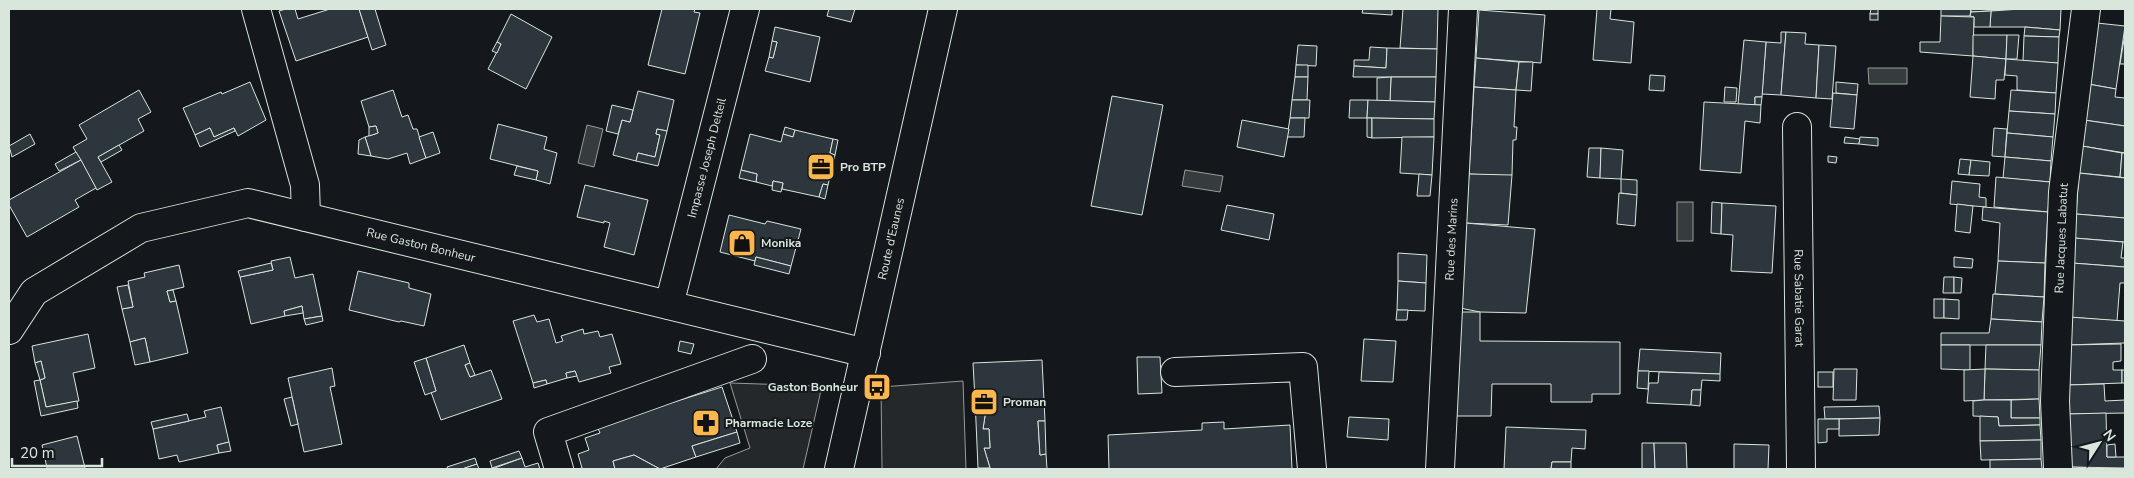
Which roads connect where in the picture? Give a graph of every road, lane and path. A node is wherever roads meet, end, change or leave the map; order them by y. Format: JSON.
{"nodes":[{"id":1,"x":256,"y":9,"type":"edge"},
{"id":2,"x":745,"y":9,"type":"edge"},
{"id":3,"x":943,"y":9,"type":"edge"},
{"id":4,"x":1463,"y":9,"type":"edge"},
{"id":5,"x":2086,"y":9,"type":"edge"},
{"id":6,"x":1797,"y":127,"type":"dead end"},
{"id":7,"x":306,"y":217,"type":"junction"},
{"id":8,"x":669,"y":305,"type":"junction"},
{"id":9,"x":9,"y":330,"type":"edge"},
{"id":10,"x":866,"y":353,"type":"junction"},
{"id":11,"x":752,"y":359,"type":"dead end"},
{"id":12,"x":1175,"y":372,"type":"dead end"},
{"id":13,"x":559,"y":469,"type":"edge"},
{"id":14,"x":839,"y":469,"type":"edge"},
{"id":15,"x":1312,"y":469,"type":"edge"},
{"id":16,"x":1440,"y":469,"type":"edge"},
{"id":17,"x":1801,"y":469,"type":"edge"},
{"id":18,"x":2058,"y":469,"type":"edge"}],
"edges":[{"from":1,"to":7,"type":"street"},
{"from":2,"to":8,"type":"street","name":"Impasse Joseph Delteil"},
{"from":3,"to":10,"type":"street","name":"Route d'Eaunes"},
{"from":4,"to":16,"type":"street","name":"Rue des Marins"},
{"from":5,"to":18,"type":"street","name":"Rue Jacques Labatut"},
{"from":6,"to":17,"type":"street","name":"Rue Sabatie Garat"},
{"from":7,"to":8,"type":"street","name":"Rue Gaston Bonheur"},
{"from":7,"to":9,"type":"street","name":"Rue Gaston Bonheur"},
{"from":8,"to":10,"type":"street","name":"Rue Gaston Bonheur"},
{"from":10,"to":14,"type":"street","name":"Route d'Eaunes"},
{"from":11,"to":13,"type":"street"},
{"from":12,"to":15,"type":"street"}]}
